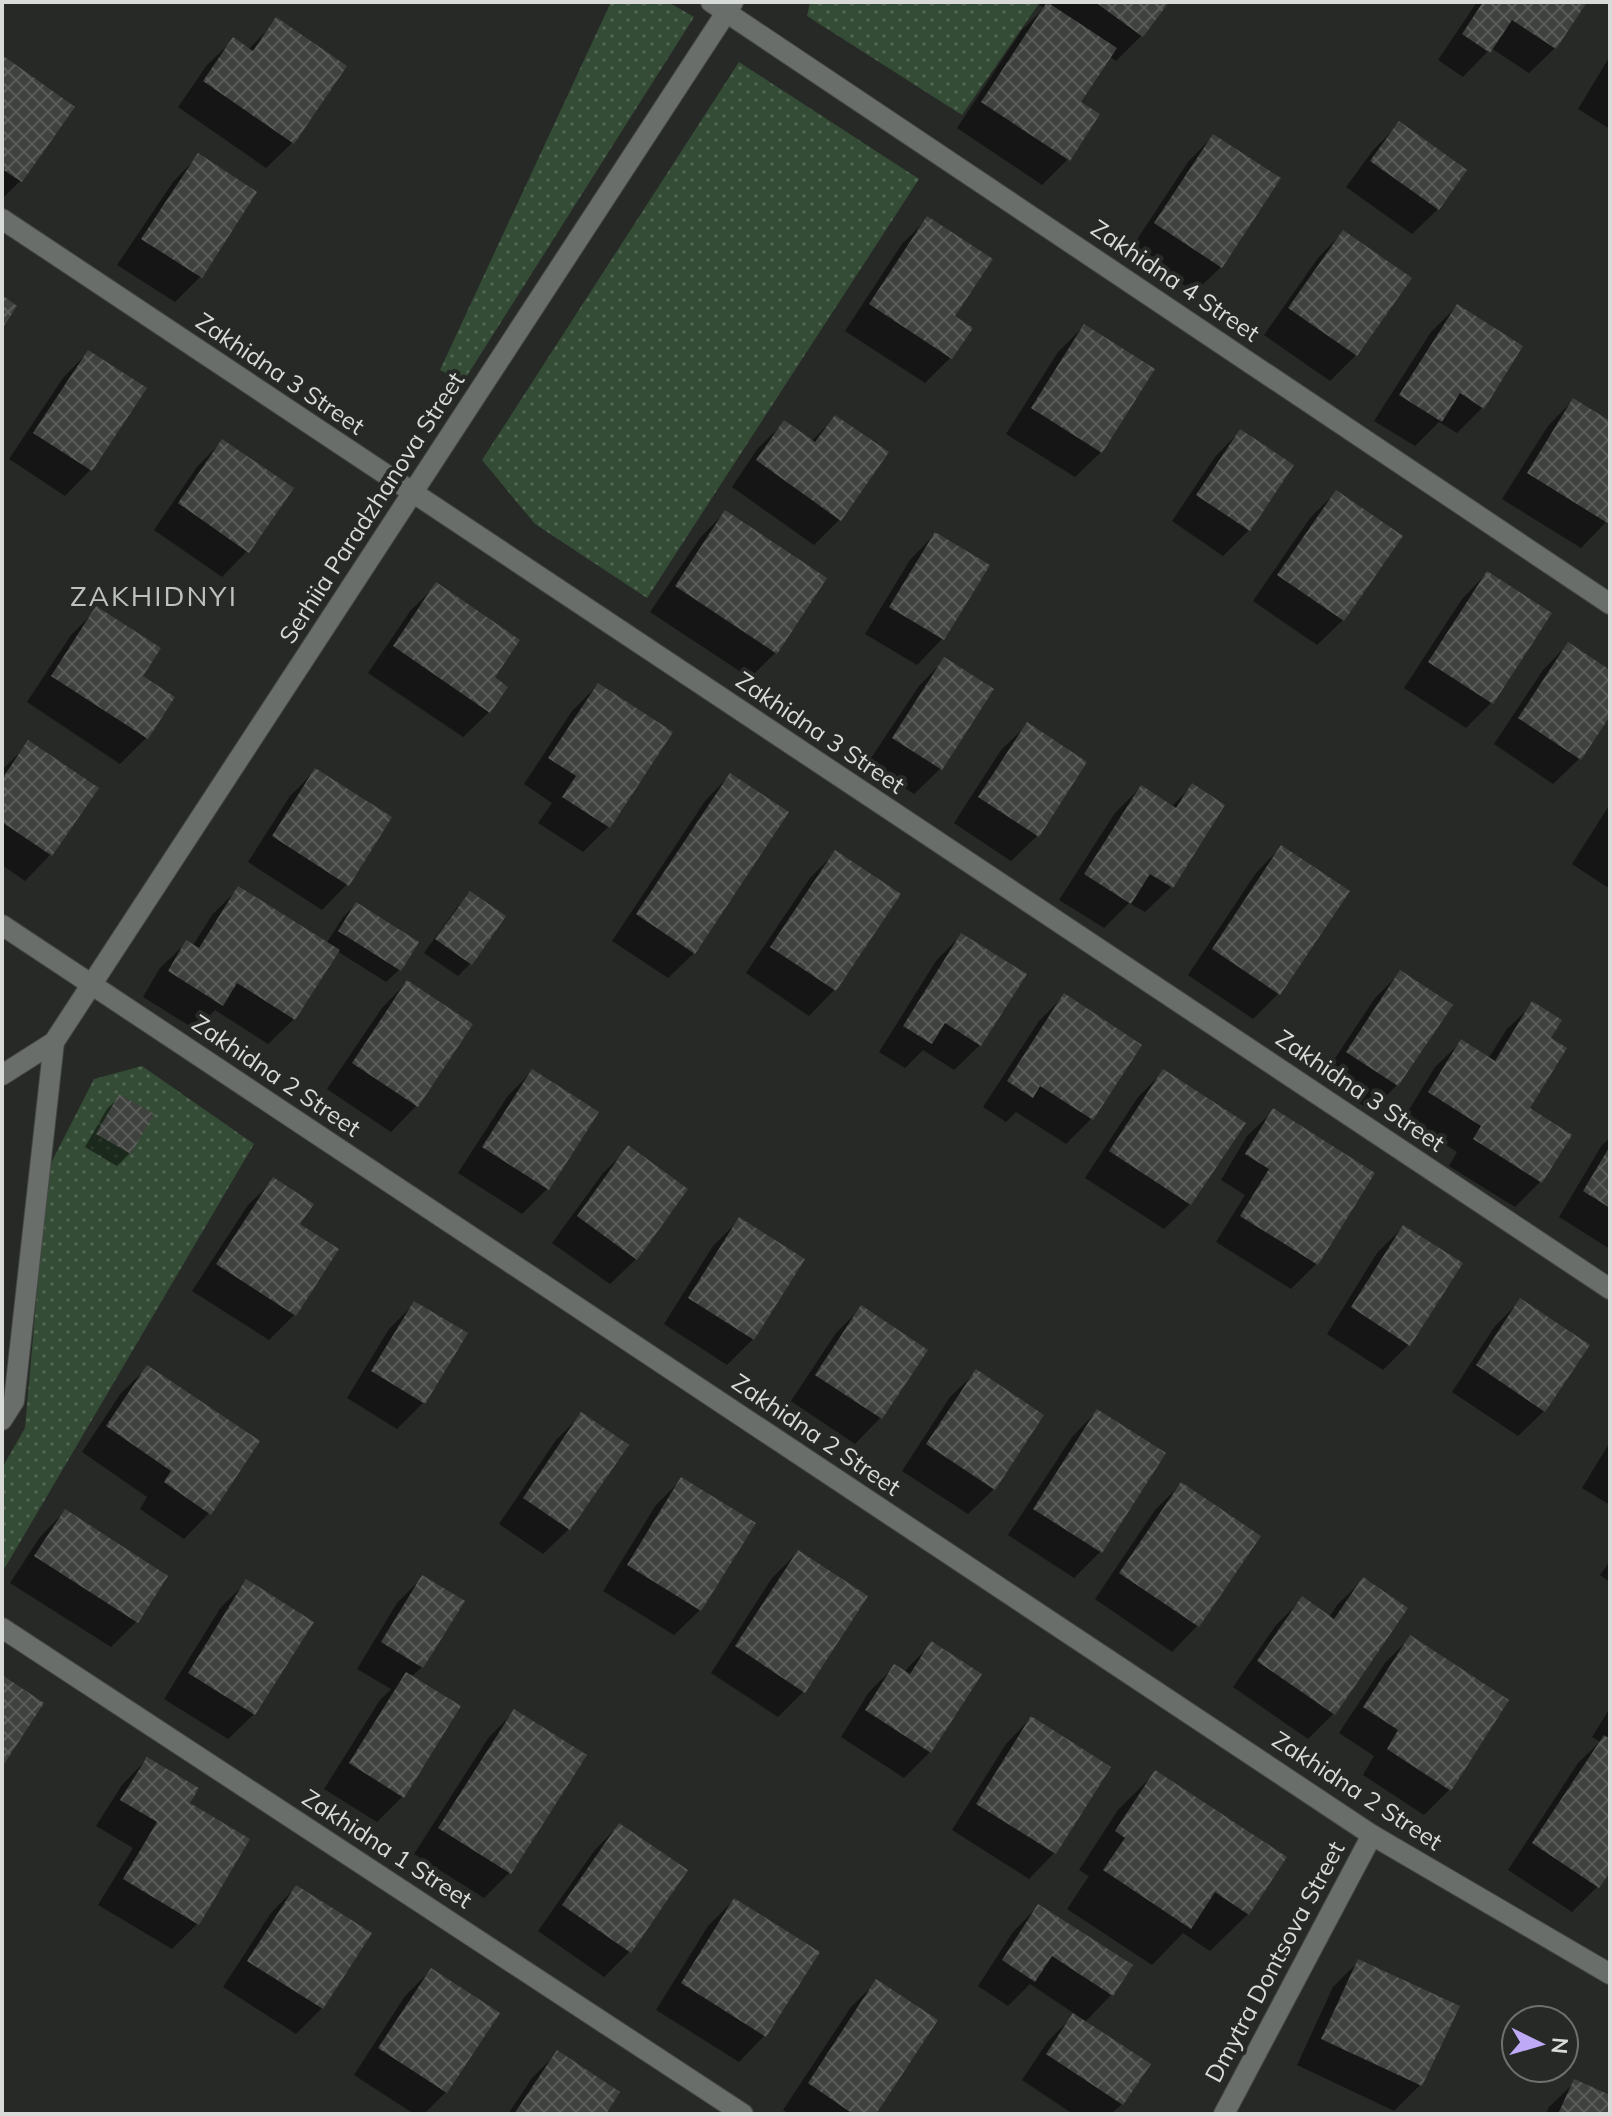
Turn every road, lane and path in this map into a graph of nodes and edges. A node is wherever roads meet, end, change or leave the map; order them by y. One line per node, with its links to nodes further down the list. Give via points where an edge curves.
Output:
1 (724, 5): 3 (street, Serhiia Paradzhanova Street); 4 (street, Zakhidna 4 Street)
2 (2, 219): 3 (street, Zakhidna 3 Street)
3 (412, 494): 6 (street, Serhiia Paradzhanova Street); 9 (street, Zakhidna 3 Street)
4 (1610, 604)
5 (2, 925): 6 (street, Zakhidna 2 Street)
6 (92, 985): 7 (street, Serhiia Paradzhanova Street); 12 (street, Zakhidna 2 Street)
7 (54, 1042): 8 (street, Serhiia Paradzhanova Street); 10 (street, Serhiia Paradzhanova Street, via 14,1401)
8 (2, 1075)
9 (1610, 1289)
10 (2, 1420)
11 (2, 1628): 14 (street, Zakhidna 1 Street)
12 (1372, 1835): 13 (street, Zakhidna 2 Street); 15 (street, Dmytra Dontsova Street)
13 (1610, 1974)
14 (743, 2114)
15 (1224, 2114)

